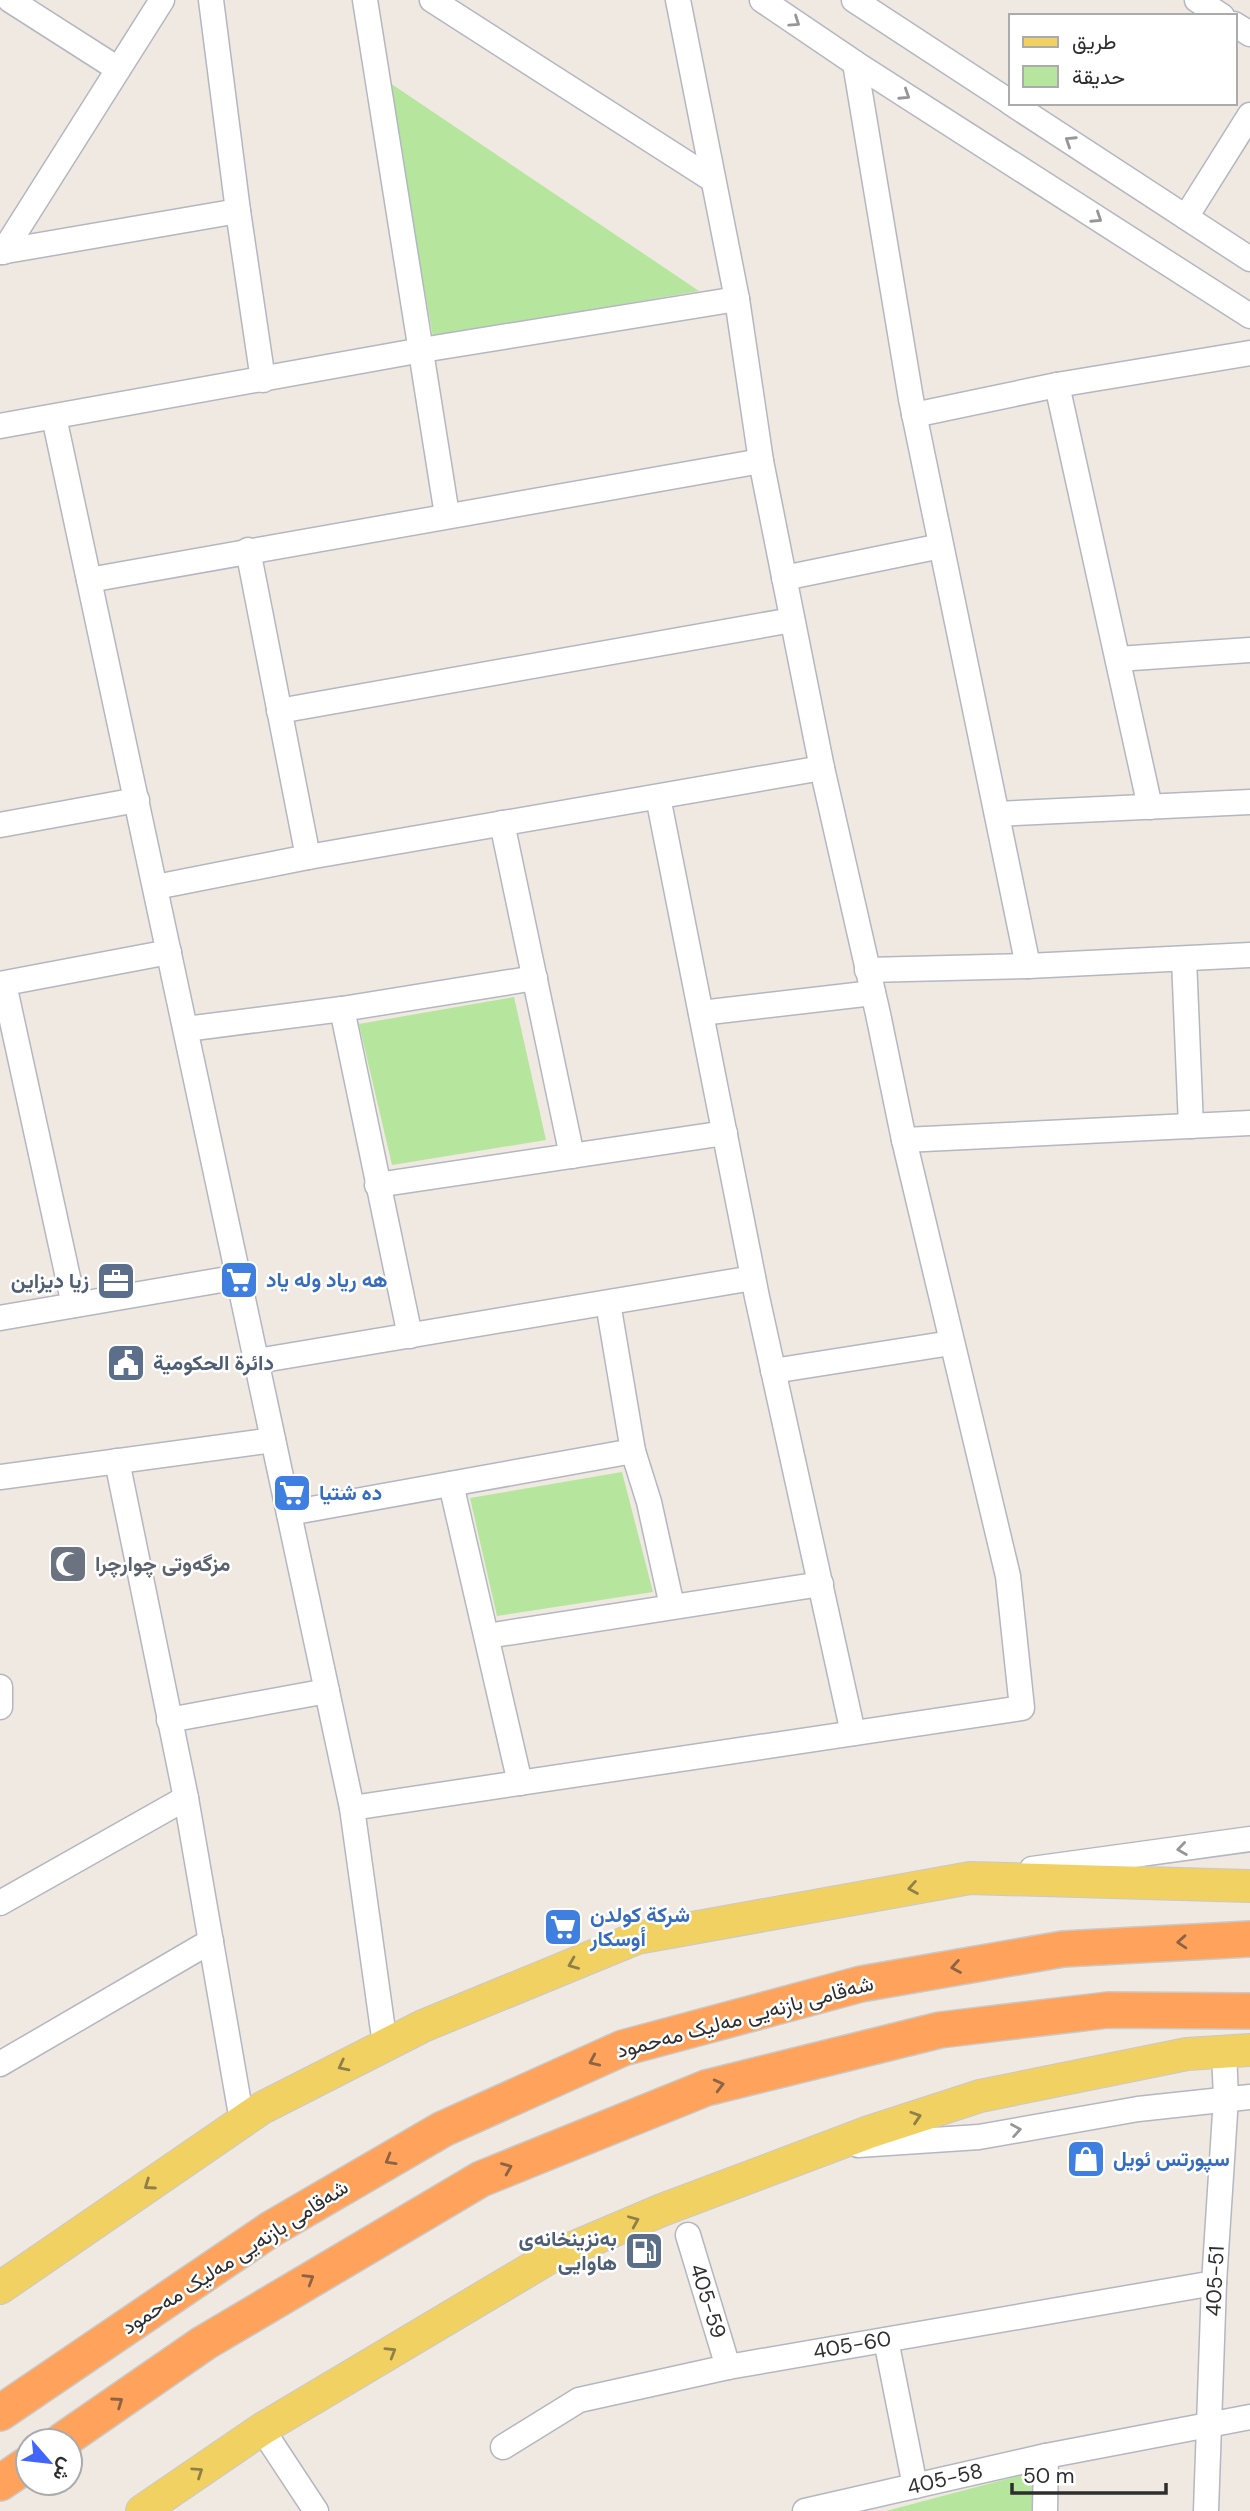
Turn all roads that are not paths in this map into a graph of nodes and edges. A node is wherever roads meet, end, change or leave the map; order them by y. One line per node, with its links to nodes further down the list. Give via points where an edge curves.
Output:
1 (10, 0): 12 (street)
2 (162, 0): 12 (street)
3 (211, 0): 17 (street)
4 (365, 0): 23 (street)
5 (432, 0): 16 (street)
6 (678, 0): 16 (street)
7 (762, 0): 11 (street, one-way to 11)
8 (854, 0): 13 (street)
9 (1197, 0): 10 (street)
10 (1219, 14)
11 (855, 63): 22 (street, one-way to 22); 27 (street)
12 (118, 69): 19 (street)
13 (1009, 102)
14 (1014, 105): 18 (street, one-way to 14)
15 (1250, 115): 18 (street)
16 (713, 180): 21 (street)
17 (238, 211): 19 (street); 25 (street)
18 (1185, 217): 20 (street)
19 (1, 252)
20 (1250, 259)
21 (737, 299): 23 (street); 30 (street)
22 (1250, 316)
23 (422, 351): 25 (street); 31 (street)
24 (1250, 353): 26 (street)
25 (263, 380): 28 (street)
26 (1057, 385): 27 (street); 38 (street)
27 (914, 415): 32 (street)
28 (54, 417): 29 (street); 35 (street)
29 (0, 426)
30 (761, 461): 31 (street); 34 (street)
31 (447, 515): 33 (street)
32 (941, 546): 34 (street); 45 (street)
33 (248, 550): 35 (street); 39 (street)
34 (784, 578): 36 (street)
35 (89, 580): 42 (street)
36 (792, 621): 39 (street); 40 (street)
37 (1250, 650): 38 (street)
38 (1118, 659): 44 (street)
39 (279, 711): 48 (street)
40 (822, 768): 41 (street); 55 (street)
41 (658, 796): 46 (street); 58 (street)
42 (137, 800): 47 (street); 49 (street)
43 (1250, 802): 44 (street)
44 (1150, 807): 45 (street)
45 (997, 814): 53 (street)
46 (502, 823): 48 (street); 54 (street)
47 (0, 825)
48 (308, 857): 49 (street)
49 (156, 887): 50 (street)
50 (169, 952): 56 (street); 59 (street)
51 (1250, 955): 52 (street)
52 (1184, 958): 53 (street); 61 (street)
53 (1028, 966): 55 (street)
54 (535, 978): 57 (street); 64 (street)
55 (870, 982): 58 (street); 63 (street)
56 (2, 984): 69 (street)
57 (342, 1009): 59 (street); 65 (street)
58 (701, 1013): 62 (street)
59 (186, 1029): 66 (street)
60 (1250, 1124): 61 (street)
61 (1191, 1126): 63 (street)
62 (724, 1133): 64 (street); 67 (street)
63 (904, 1140): 72 (street)
64 (572, 1156): 65 (street)
65 (377, 1185): 71 (street)
66 (239, 1277): 69 (street); 73 (street)
67 (753, 1278): 68 (street); 74 (street)
68 (608, 1303): 71 (street); 76 (street)
69 (74, 1305): 70 (street)
70 (0, 1318)
71 (410, 1336): 73 (street)
72 (951, 1343): 74 (street); 88 (street, via 1008,1576 1022,1708)
73 (257, 1362): 75 (street)
74 (773, 1371): 81 (street)
75 (273, 1440): 77 (street); 80 (street)
76 (633, 1451): 79 (street); 82 (street)
77 (117, 1461): 78 (street); 87 (street)
78 (0, 1477)
79 (452, 1484): 80 (street); 83 (street)
80 (289, 1513): 85 (street)
81 (821, 1584): 82 (street); 88 (street)
82 (672, 1606): 83 (street)
83 (487, 1636): 89 (street)
84 (0, 1687): 86 (street)
85 (327, 1691): 87 (street); 91 (street)
86 (0, 1707)
87 (169, 1720): 90 (street)
88 (853, 1733): 89 (street)
89 (520, 1783): 91 (street)
90 (186, 1798): 95 (street); 97 (street)
91 (352, 1808): 99 (street)
92 (1250, 1839): 93 (street, one-way to 93)
93 (970, 1878): 94 (main road); 99 (main road, one-way to 99, via 637,1938)
94 (1250, 1886)
95 (0, 1903)
96 (1250, 1939): 110 (highway, شەقامی بازنەیی مەلیک مەحمود, one-way to 110, via 1063,1949 861,1983 623,2048 443,2129 305,2209)
97 (211, 1941): 101 (street); 103 (street)
98 (1250, 2011): 113 (highway, one-way to 98, via 205,2343 481,2179 706,2088 940,2030 1108,2010)
99 (385, 2045): 103 (main road, one-way to 103)
100 (1237, 2051): 102 (street, 405-51); 104 (main road, one-way to 100, via 980,2096 1187,2054)
101 (0, 2064)
102 (1238, 2098): 104 (street, one-way to 102, via 979,2137 1138,2109); 106 (street, 405-51)
103 (242, 2121): 107 (main road, one-way to 107)
104 (826, 2148): 114 (main road, one-way to 104, via 549,2258)
105 (688, 2235): 109 (street, 405-59)
106 (1214, 2283): 108 (street, 405-60); 112 (street, 405-51)
107 (0, 2288)
108 (886, 2340): 109 (street, 405-60); 117 (street)
109 (728, 2367): 115 (street, 405-60, via 579,2400)
110 (0, 2413)
111 (1250, 2417): 112 (street, 405-58)
112 (1209, 2426): 116 (street, 405-58); 122 (street, 405-51)
113 (82, 2427)
114 (262, 2429): 118 (main road, one-way to 114); 119 (street)
115 (503, 2447)
116 (1046, 2456): 117 (street, 405-58); 121 (street)
117 (915, 2486): 120 (street, 405-58)
118 (142, 2511)
119 (316, 2511)
120 (805, 2511)
121 (1045, 2511)
122 (1206, 2511)

